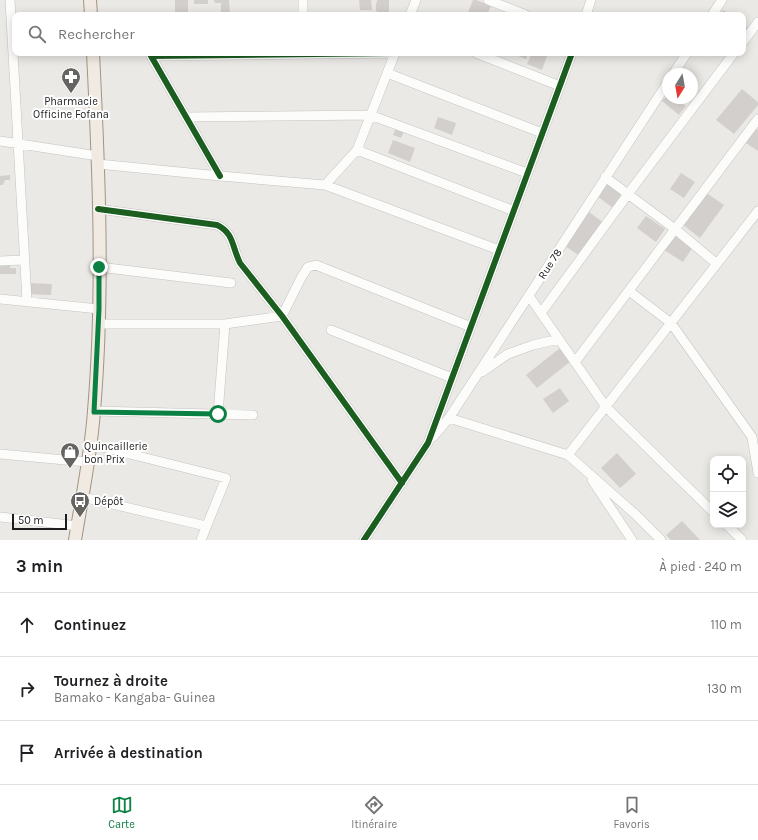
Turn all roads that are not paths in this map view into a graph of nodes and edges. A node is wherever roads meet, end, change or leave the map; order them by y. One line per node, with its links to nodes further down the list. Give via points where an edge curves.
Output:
1 (10, 0): 15 (street)
2 (90, 0): 8 (main road)
3 (303, 0): 9 (street)
4 (416, 0): 10 (street)
5 (488, 0): 11 (street)
6 (591, 0): 12 (street)
7 (722, 0): 13 (street)
8 (91, 12)
9 (303, 12)
10 (411, 12)
11 (518, 12)
12 (587, 12)
13 (714, 12)
14 (758, 22): 16 (street)
15 (12, 36)
16 (746, 38)
17 (13, 56): 34 (street)
18 (93, 56): 36 (main road)
19 (151, 56): 30 (street)
20 (394, 56): 26 (street)
21 (484, 56): 27 (street)
22 (571, 56): 27 (street)
23 (685, 56): 25 (street)
24 (732, 56): 41 (street)
25 (677, 68)
26 (387, 73): 29 (street); 32 (street)
27 (560, 86): 32 (street)
28 (662, 91): 39 (street, Rue 78)
29 (370, 115): 30 (street); 35 (street); 37 (street)
30 (187, 117): 38 (street)
31 (758, 119): 45 (street)
32 (542, 133): 37 (street)
33 (0, 141): 34 (street)
34 (18, 144): 36 (street); 47 (street)
35 (357, 150): 40 (street); 43 (street)
36 (98, 160): 38 (street); 42 (main road)
37 (528, 173): 43 (street)
38 (220, 176): 40 (street)
39 (605, 177): 41 (street); 53 (street, Rue 78)
40 (325, 185): 46 (street)
41 (628, 194): 45 (street); 57 (street)
42 (98, 209): 50 (main road); 58 (street, via 224,228 229,233 240,263)
43 (514, 211): 46 (street)
44 (758, 211): 49 (street)
45 (675, 229): 49 (street); 52 (street)
46 (499, 250): 62 (street)
47 (24, 260): 48 (street); 55 (street)
48 (0, 261)
49 (716, 264): 59 (street)
50 (99, 267): 51 (street); 56 (main road)
51 (231, 283)
52 (629, 291): 59 (street); 65 (street)
53 (529, 296): 57 (street); 66 (street, Rue 78)
54 (0, 299): 55 (street)
55 (27, 301): 56 (street)
56 (99, 309): 60 (main road)
57 (540, 313): 64 (street)
58 (282, 316): 61 (street); 62 (street, via 308,268 316,265); 80 (street)
59 (671, 323): 68 (street); 79 (street, via 752,436)
60 (99, 324): 61 (street); 69 (main road)
61 (225, 324): 70 (street)
62 (471, 327): 67 (street)
63 (331, 330): 67 (street)
64 (559, 339): 65 (street); 66 (street, via 508,354)
65 (575, 362): 68 (street)
66 (478, 375): 72 (street, Rue 78)
67 (452, 378): 73 (street)
68 (606, 407): 76 (street); 82 (street)
69 (94, 412): 70 (street); 74 (main road)
70 (218, 414): 71 (street)
71 (253, 415)
72 (449, 418): 73 (street, Rue 78); 76 (street)
73 (428, 443): 80 (street)
74 (90, 444): 77 (main road); 85 (street, via 226,478)
75 (0, 454): 77 (street)
76 (568, 455): 78 (street)
77 (87, 462): 81 (main road)
78 (585, 469): 90 (street); 91 (street)
79 (758, 473)
80 (402, 483): 89 (street)
81 (82, 497): 84 (main road); 85 (street)
82 (710, 509)
83 (0, 517): 84 (street)
84 (78, 526): 87 (main road)
85 (206, 526): 88 (street)
86 (730, 528): 92 (street)
87 (75, 540)
88 (201, 540)
89 (364, 540)
90 (632, 540)
91 (661, 540)
92 (742, 540)

